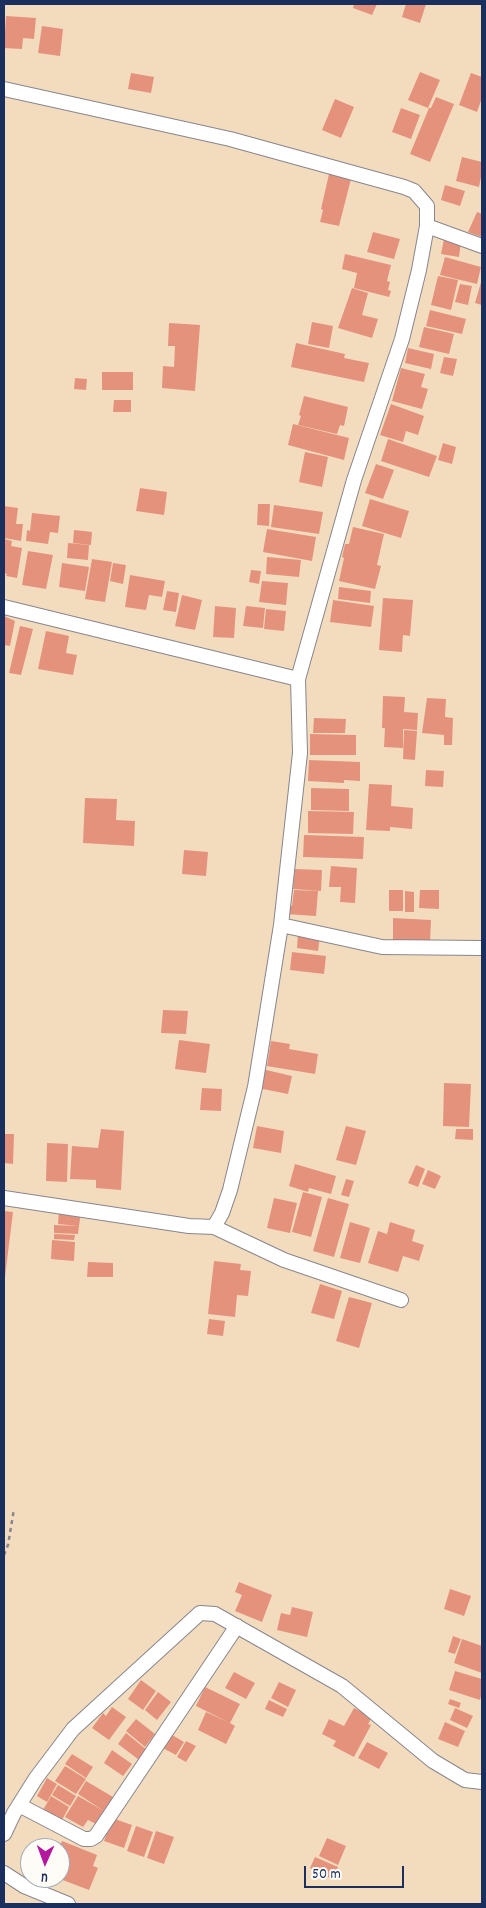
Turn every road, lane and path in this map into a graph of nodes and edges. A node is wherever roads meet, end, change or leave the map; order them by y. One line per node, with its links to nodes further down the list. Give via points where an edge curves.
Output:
1 (4, 88): 2 (street, via 230,140 404,187 414,192 427,206)
2 (427, 226): 3 (street); 5 (street, via 402,339 354,480)
3 (482, 246)
4 (4, 607): 5 (street)
5 (298, 679): 6 (street, via 300,753)
6 (281, 925): 7 (street, via 382,947); 9 (street, via 255,1088 230,1190)
7 (482, 948)
8 (4, 1198): 9 (street)
9 (214, 1227): 10 (street, via 284,1260)
10 (401, 1300)
11 (14, 1509): 12 (path)
12 (4, 1555)
13 (237, 1626): 14 (street, via 342,1686 433,1761 465,1780); 15 (street, via 215,1614 200,1613 73,1729); 15 (street, via 96,1836 91,1840 84,1838)
14 (482, 1782)
15 (12, 1809): 16 (street)
16 (4, 1834)
17 (4, 1873): 18 (street, via 24,1886)
18 (68, 1904)

